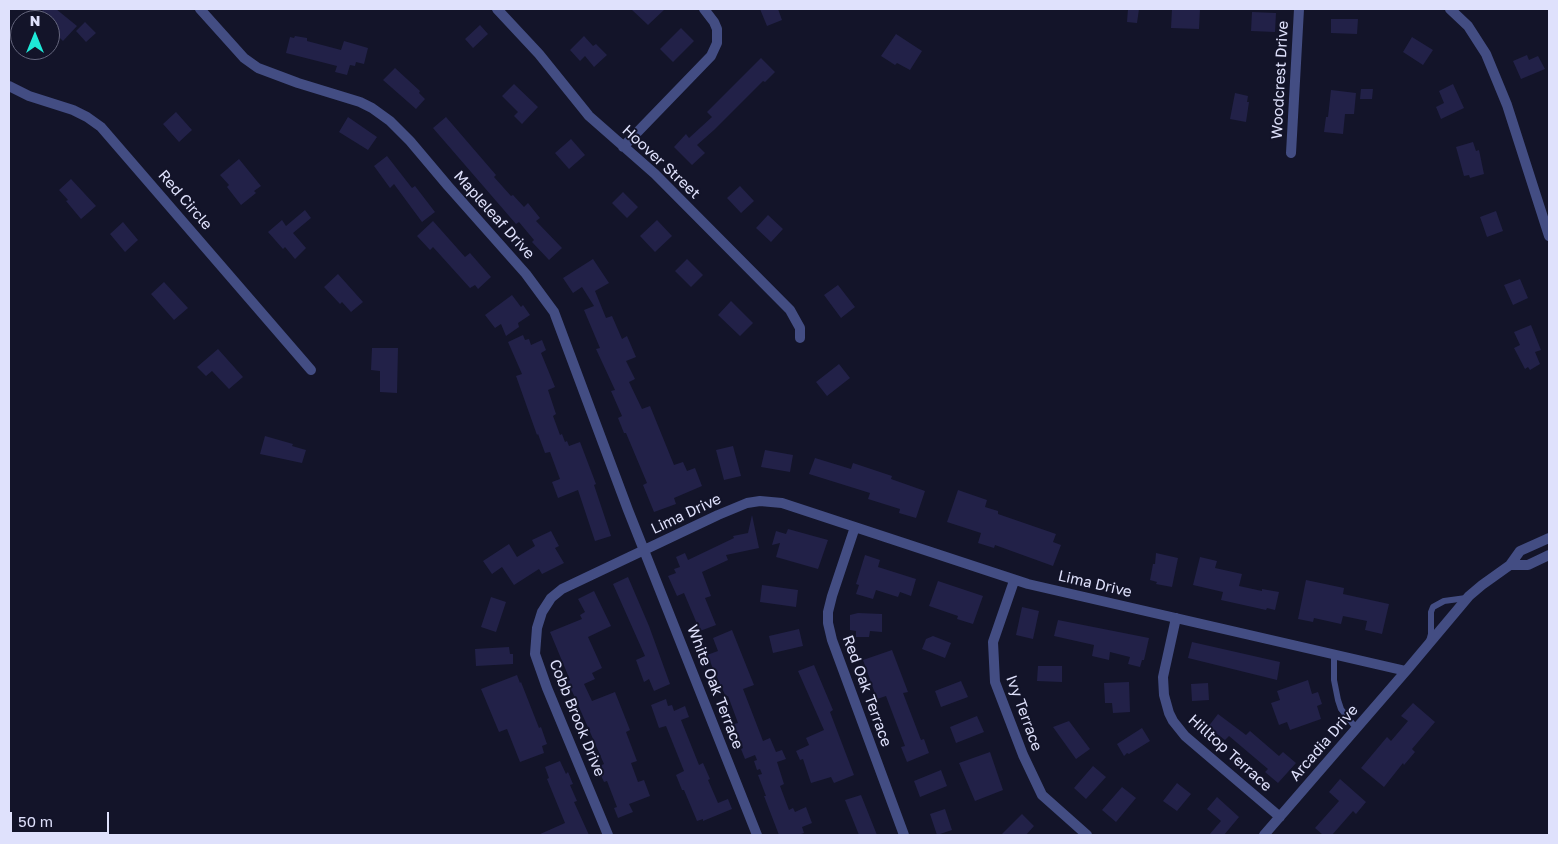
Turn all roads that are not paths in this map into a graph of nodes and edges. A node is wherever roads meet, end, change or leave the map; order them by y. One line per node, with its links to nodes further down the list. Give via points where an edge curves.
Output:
1 (200, 9): 14 (street, Mapleleaf Drive, via 244,58 258,68 360,102 390,121 526,274 554,312)
2 (497, 9): 7 (street, Hoover Street, via 539,54 589,116)
3 (704, 9): 7 (street, via 717,29 717,43 711,56)
4 (1299, 9): 8 (street, Woodcrest Drive)
5 (1450, 9): 9 (street, via 1468,26 1486,54 1507,105)
6 (9, 86): 11 (street, Red Circle, via 72,110 102,127)
7 (623, 147): 10 (street, Hoover Street, via 655,174 790,310 800,328)
8 (1291, 153)
9 (1548, 230)
10 (800, 338)
11 (311, 370)
12 (855, 527): 14 (street, Lima Drive, via 782,503 760,501 734,508); 17 (street, Lima Drive); 27 (street, Red Oak Terrace, via 832,596 828,623)
13 (1549, 538): 16 (street, via 1520,551)
14 (645, 550): 25 (street, Cobb Brook Drive, via 562,589 542,612 537,628 535,654); 26 (street, White Oak Terrace)
15 (1549, 555): 16 (street, via 1528,565)
16 (1510, 565): 18 (street)
17 (1014, 581): 19 (street, Lima Drive); 28 (street, Ivy Terrace, via 993,642 995,682 1042,795)
18 (1469, 596): 20 (street); 20 (lane, via 1460,600 1444,600 1433,607)
19 (1176, 618): 21 (street, Lima Drive); 24 (street, Hilltop Terrace, via 1163,677 1164,695 1173,721 1185,736)
20 (1428, 644): 22 (street)
21 (1334, 654): 22 (street, Lima Drive); 23 (lane, via 1338,700)
22 (1406, 671): 23 (street, Arcadia Drive)
23 (1356, 728): 24 (street, Arcadia Drive)
24 (1280, 817): 29 (street, Arcadia Drive)
25 (608, 835)
26 (757, 835)
27 (904, 835)
28 (1087, 835)
29 (1264, 835)

